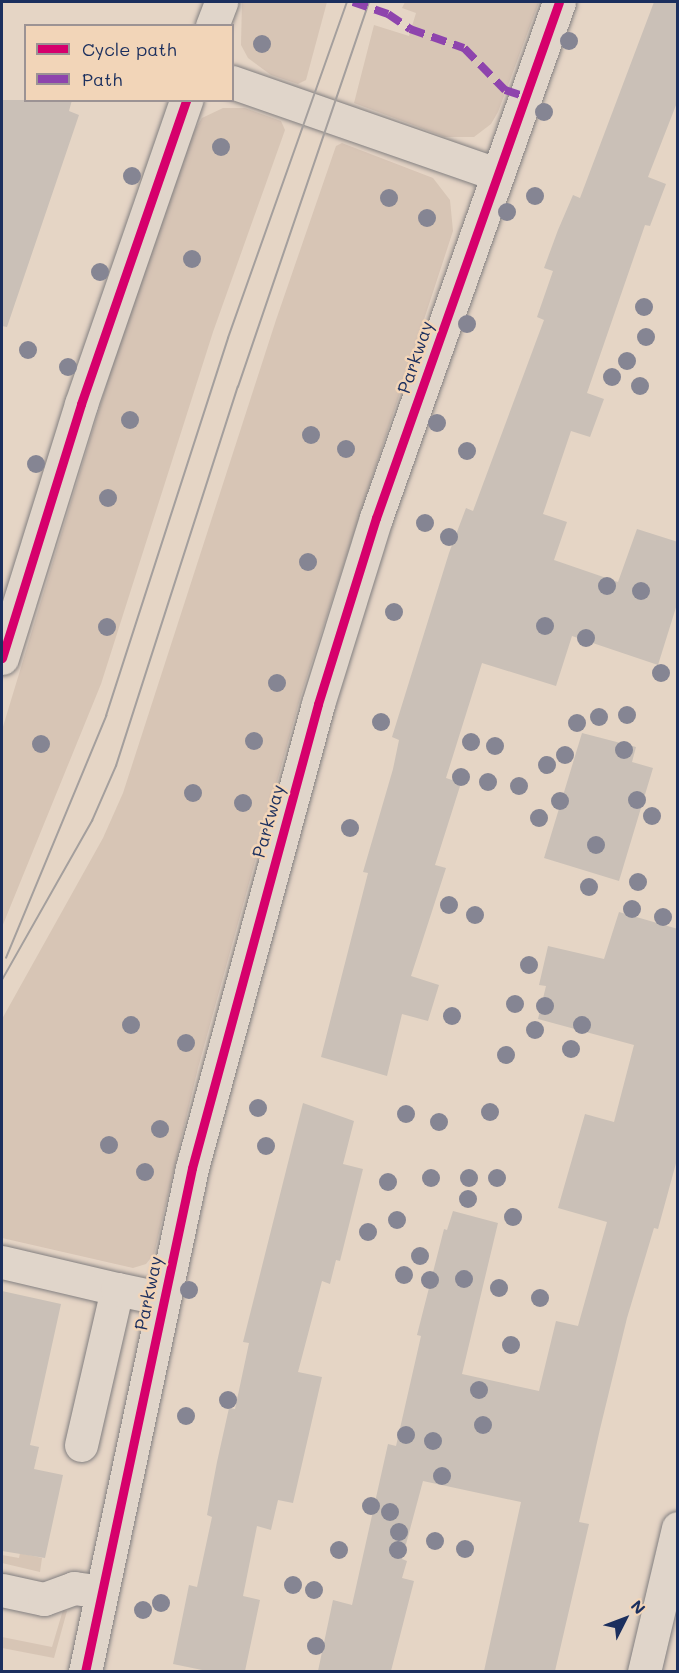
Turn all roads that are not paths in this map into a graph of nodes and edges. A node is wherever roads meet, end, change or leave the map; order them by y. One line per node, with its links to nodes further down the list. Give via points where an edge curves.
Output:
1 (221, 2): 3 (street)
2 (559, 2): 6 (street, Parkway)
3 (213, 24)
4 (234, 83): 6 (street)
5 (185, 102): 7 (street, via 81,404)
6 (496, 174): 10 (street, Parkway, via 376,518 318,704 229,1024)
7 (2, 658)
8 (2, 1262): 9 (street)
9 (117, 1289): 10 (street); 11 (street)
10 (164, 1299): 14 (street, Parkway)
11 (81, 1445)
12 (676, 1545): 16 (street)
13 (2, 1590): 14 (street, via 44,1599 74,1588)
14 (102, 1592): 15 (street, Parkway)
15 (85, 1671)
16 (644, 1671)

